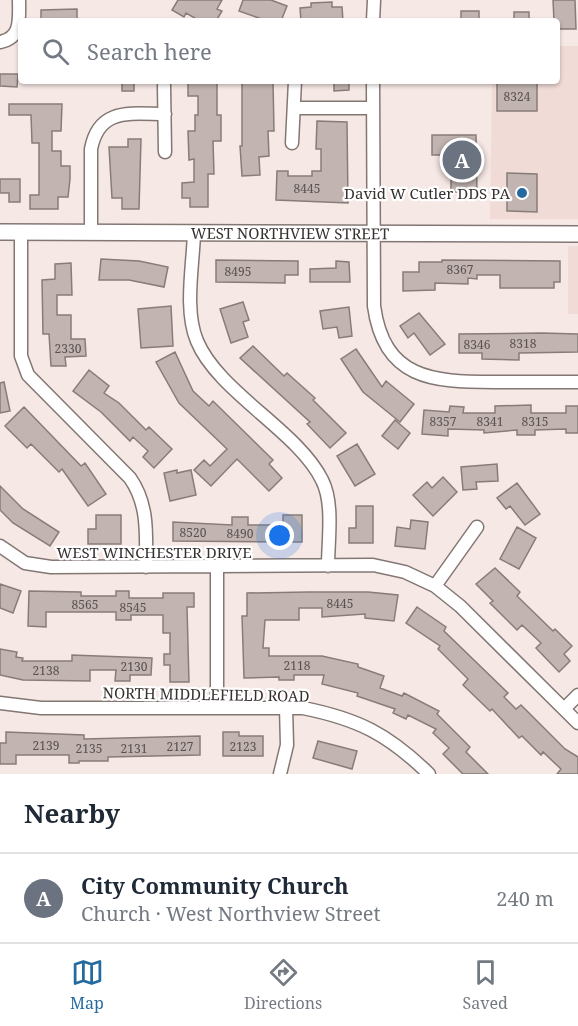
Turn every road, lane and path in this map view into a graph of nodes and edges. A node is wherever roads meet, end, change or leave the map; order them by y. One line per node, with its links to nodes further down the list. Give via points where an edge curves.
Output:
1 (20, 0): 3 (street)
2 (374, 0): 4 (street)
3 (19, 18)
4 (373, 18)
5 (18, 25): 6 (street, via 14,37)
6 (0, 42)
7 (296, 84): 10 (street)
8 (373, 84): 11 (street)
9 (164, 86): 12 (street)
10 (295, 108): 11 (street); 13 (street)
11 (373, 108): 19 (street)
12 (165, 114): 14 (street); 17 (street, via 112,117 93,136)
13 (292, 144)
14 (165, 152)
15 (0, 232): 16 (street, WEST NORTHVIEW STREET)
16 (21, 232): 17 (street, WEST NORTHVIEW STREET); 25 (street, via 21,356 28,375 130,478 140,493 145,513)
17 (91, 232): 18 (street, WEST NORTHVIEW STREET)
18 (194, 233): 19 (street, WEST NORTHVIEW STREET); 24 (street, via 191,320 198,342 214,366 308,459 323,481 328,506)
19 (374, 233): 20 (street, WEST NORTHVIEW STREET); 21 (street, via 377,324 392,356 413,372 456,382)
20 (578, 234)
21 (578, 382)
22 (477, 527): 27 (street)
23 (0, 546): 25 (street, WEST WINCHESTER DRIVE, via 26,563 51,567)
24 (328, 566): 26 (street, WEST WINCHESTER DRIVE); 27 (street, WEST WINCHESTER DRIVE, via 373,565 405,572)
25 (146, 567): 26 (street, WEST WINCHESTER DRIVE)
26 (217, 567): 31 (street)
27 (435, 586): 32 (street, WEST WINCHESTER DRIVE)
28 (578, 695): 32 (street)
29 (0, 703): 31 (street, NORTH MIDDLEFIELD ROAD, via 41,708)
30 (286, 707): 31 (street, NORTH MIDDLEFIELD ROAD); 34 (street, via 287,745); 35 (street, NORTH MIDDLEFIELD ROAD, via 342,715 380,733)
31 (217, 708)
32 (564, 709): 33 (street, WEST WINCHESTER DRIVE)
33 (578, 723)
34 (280, 774)
35 (429, 774)

